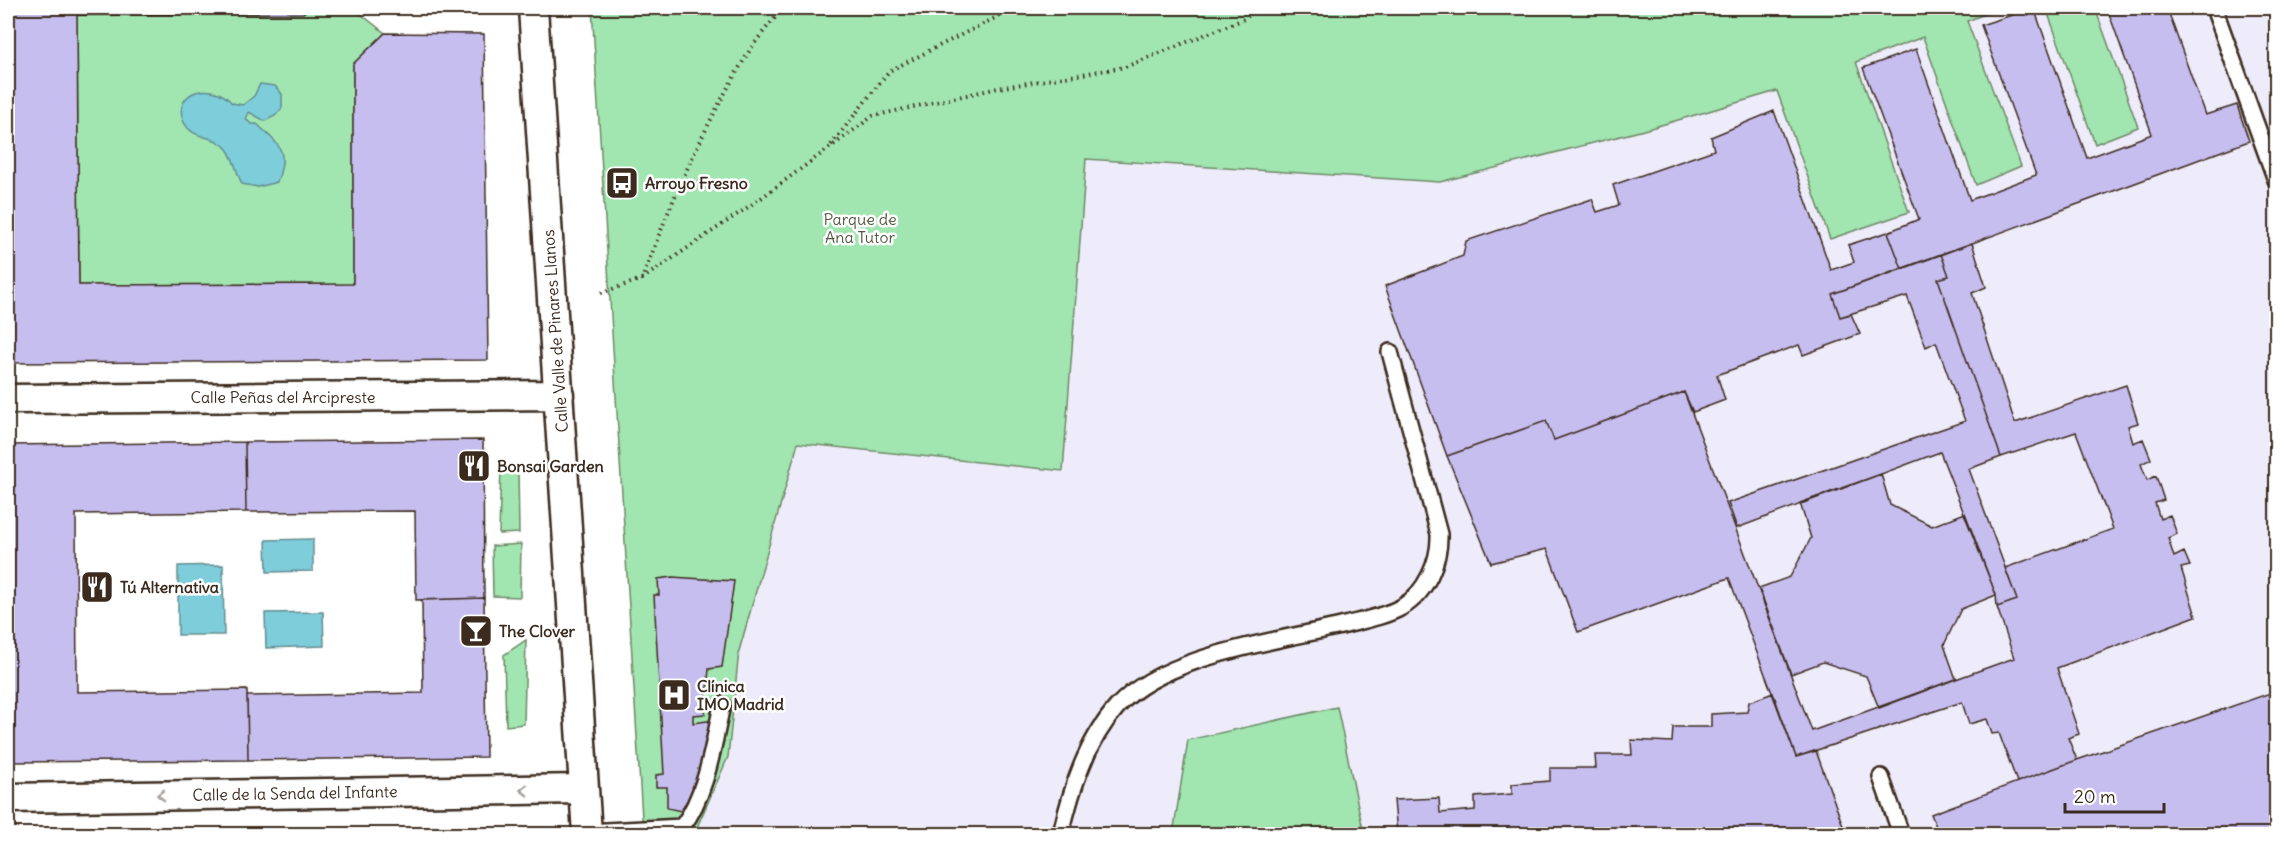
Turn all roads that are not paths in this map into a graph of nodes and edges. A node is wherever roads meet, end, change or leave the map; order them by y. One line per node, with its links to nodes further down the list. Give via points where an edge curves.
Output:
1 (533, 8): 5 (street, Calle Valle de Pinares Llanos)
2 (2214, 8): 3 (lane)
3 (2277, 180)
4 (1390, 352): 12 (lane, via 1439,534 1437,559 1419,595 1401,608 1367,619 1188,663 1137,691 1118,706 1084,761 1070,795)
5 (559, 395): 6 (street, Calle Peñas del Arcipreste); 9 (street, Calle Valle de Pinares Llanos)
6 (8, 399)
7 (722, 705): 11 (lane, via 708,770 692,813 682,827)
8 (1881, 777): 13 (lane)
9 (583, 789): 10 (street, Calle de la Senda del Infante, one-way to 10); 11 (street, Calle Valle de Pinares Llanos)
10 (8, 798)
11 (586, 833)
12 (1061, 834)
13 (1901, 834)

